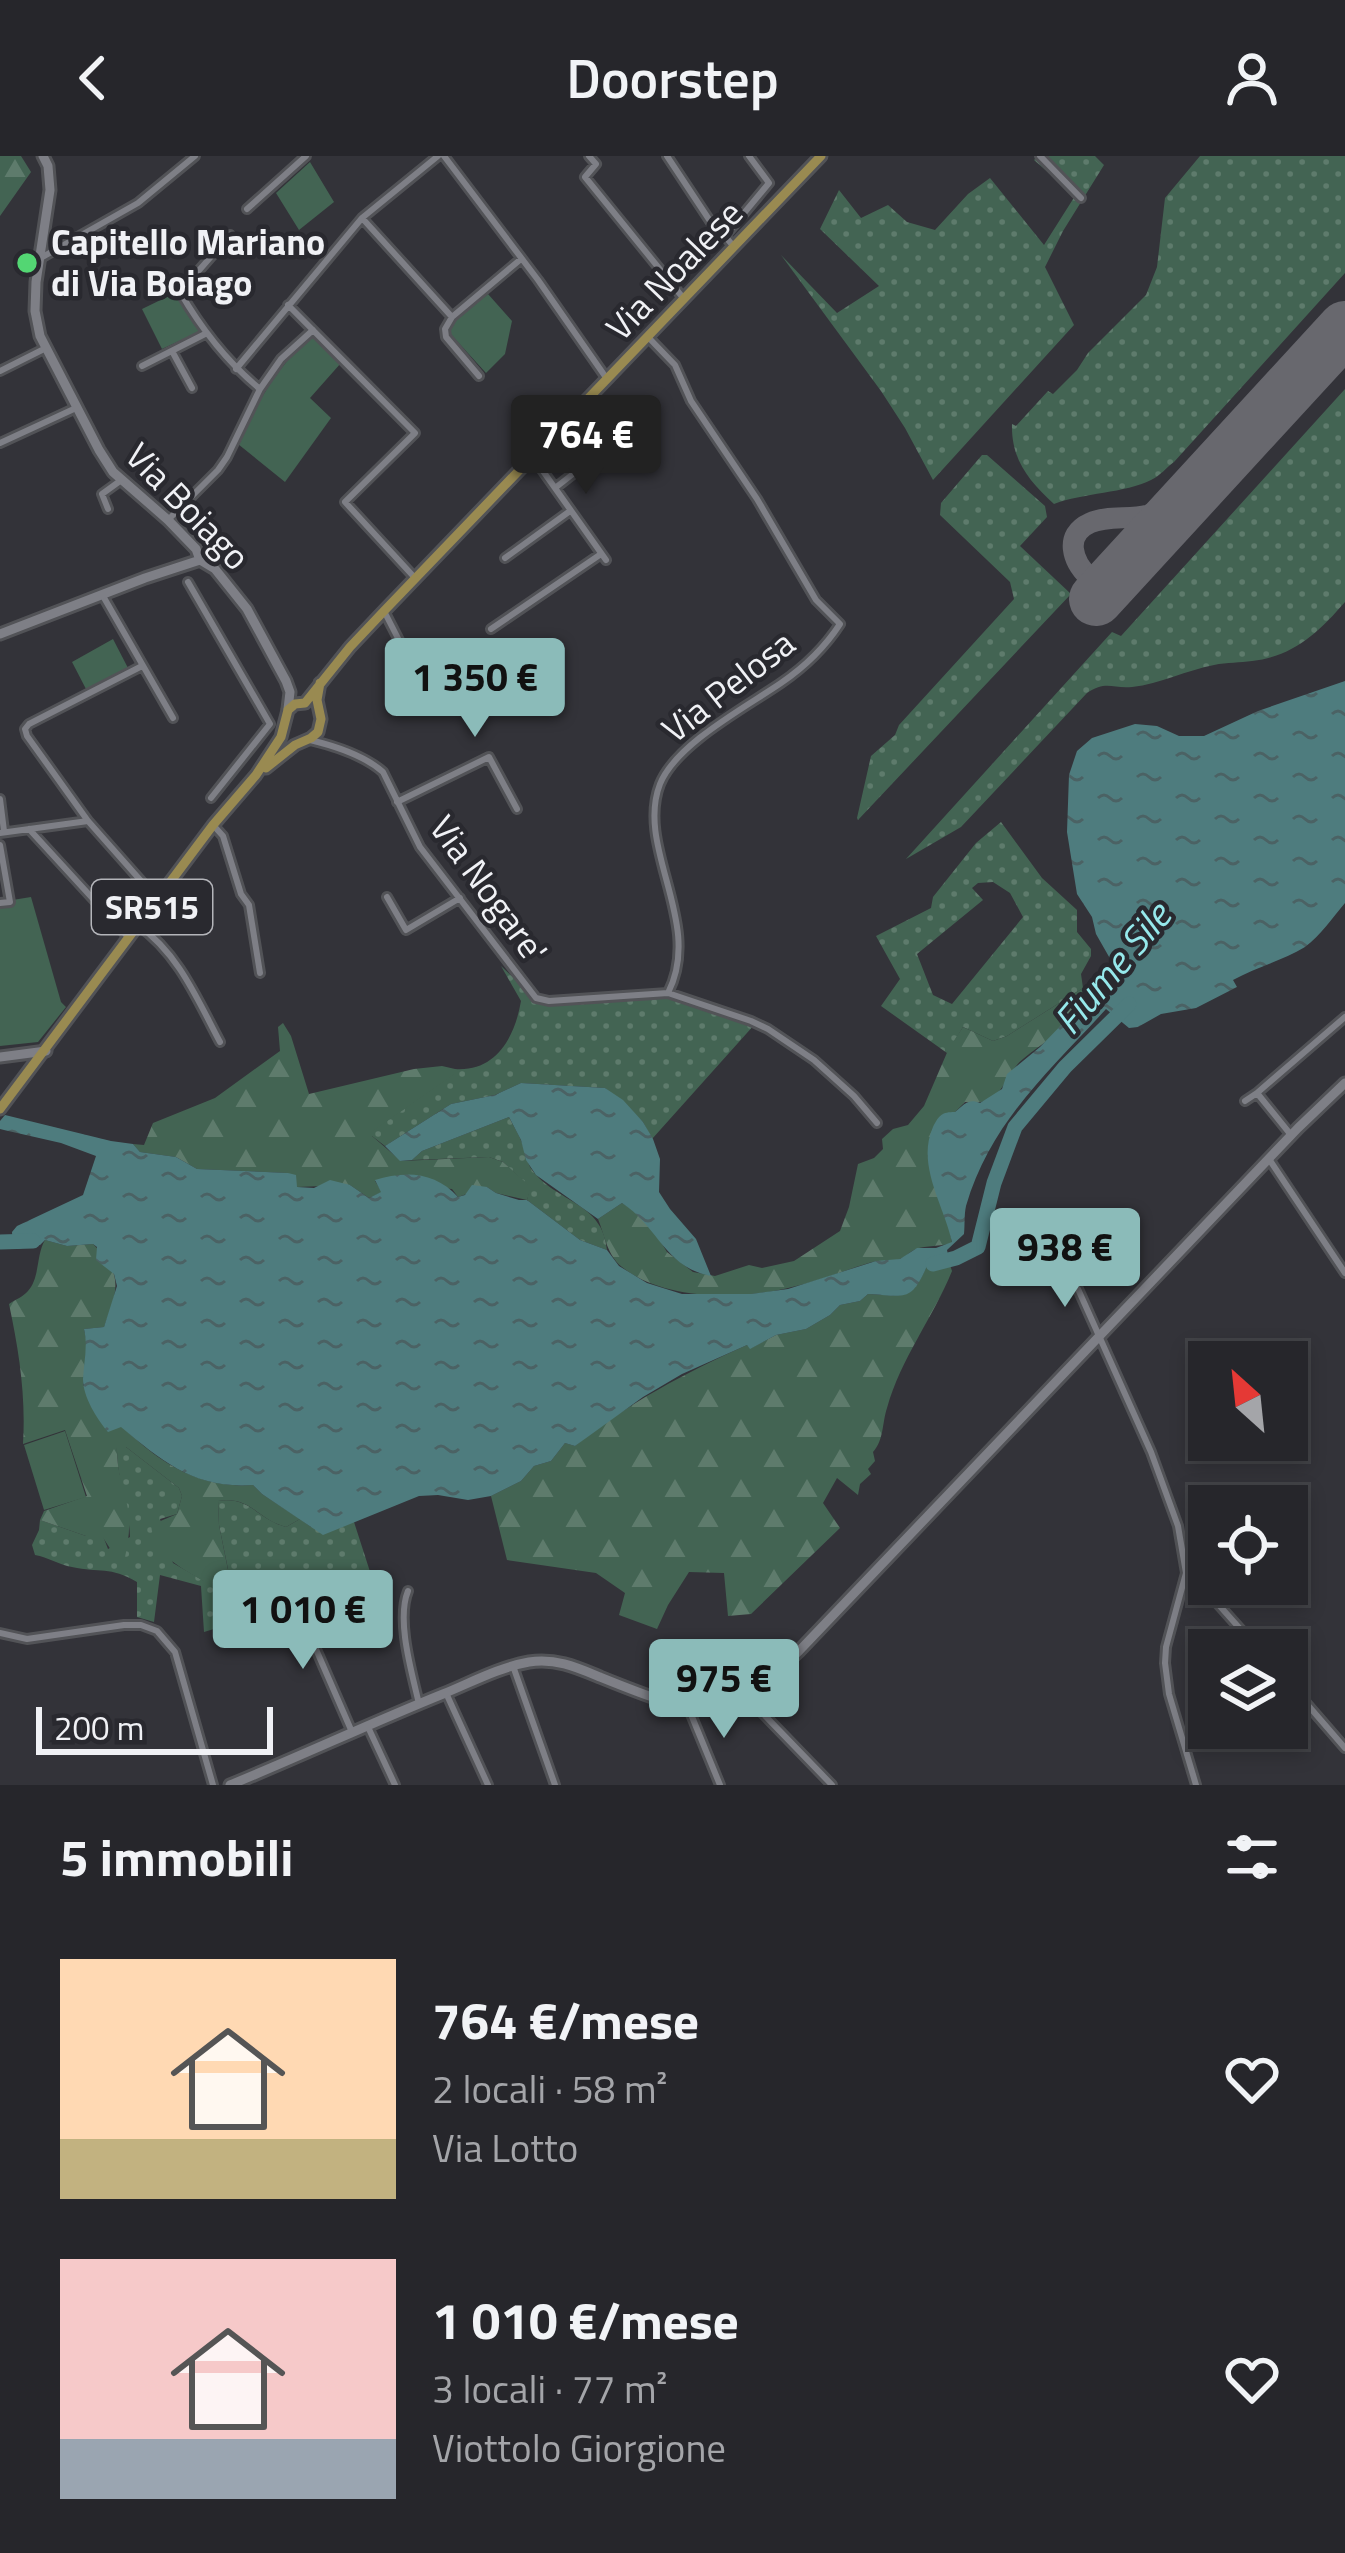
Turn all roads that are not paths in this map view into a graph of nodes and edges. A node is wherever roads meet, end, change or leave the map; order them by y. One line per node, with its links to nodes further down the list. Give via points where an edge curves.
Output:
1 (44, 156): 17 (street, Via Boiago, via 50,190)
2 (195, 156): 17 (street, via 138,203)
3 (306, 156): 11 (street)
4 (441, 156): 12 (street); 16 (street)
5 (589, 156): 18 (street, via 596,164 585,177)
6 (667, 156): 14 (street)
7 (749, 156): 14 (street, via 769,183)
8 (821, 156): 15 (main road, Via Noalese)
9 (1040, 156): 10 (street)
10 (1082, 198)
11 (247, 209)
12 (362, 218): 19 (street); 20 (street)
13 (230, 236): 22 (street, via 180,292)
14 (725, 236): 15 (street)
15 (734, 248): 18 (main road, Via Noalese)
16 (521, 259): 20 (street); 30 (street)
17 (38, 260): 24 (street, Via Boiago, via 35,311)
18 (684, 299): 23 (main road, Via Noalese)
19 (288, 305): 21 (street); 27 (street)
20 (452, 317): 29 (street, via 446,337)
21 (313, 330): 32 (street); 44 (street, via 415,433 345,502)
22 (206, 334): 25 (street); 27 (street)
23 (648, 337): 30 (main road, Via Noalese); 79 (street, Via Pelosa, via 675,365 816,600 839,624 799,670 679,756 659,786 656,821 680,947)
24 (46, 348): 28 (street); 33 (street, Via Boiago)
25 (172, 351): 26 (street); 31 (street)
26 (142, 365)
27 (236, 369): 32 (street)
28 (0, 370)
29 (478, 376)
30 (607, 379): 35 (main road, Via Noalese)
31 (192, 388)
32 (260, 389): 41 (street, via 218,470)
33 (76, 408): 34 (street); 37 (street, Via Boiago)
34 (0, 443)
35 (533, 457): 38 (street); 44 (main road, Via Noalese)
36 (587, 463): 38 (street)
37 (120, 481): 39 (street, via 101,494); 41 (street, Via Boiago)
38 (555, 488): 40 (street)
39 (108, 508)
40 (571, 511): 42 (street); 48 (street, via 604,557)
41 (168, 520): 43 (street, Via Boiago)
42 (505, 558)
43 (200, 560): 46 (street); 51 (street, Via Boiago, via 247,609)
44 (415, 578): 47 (main road, Via Noalese)
45 (188, 582): 63 (street, via 270,724)
46 (103, 594): 49 (street); 50 (street)
47 (383, 611): 52 (street, via 425,691); 53 (main road, Via Noalese)
48 (491, 628)
49 (0, 634)
50 (142, 666): 58 (street); 67 (street, via 25,729)
51 (286, 681): 54 (street, Via Boiago); 56 (street, Via Boiago)
52 (440, 684)
53 (316, 687): 54 (main road); 55 (main road, Via Noalese); 57 (main road)
54 (296, 692): 55 (street, Via Boiago)
55 (304, 703): 56 (main road); 57 (main road)
56 (288, 710): 59 (main road)
57 (320, 717): 60 (main road, via 319,732); 61 (street, Via Nogare')
58 (173, 718)
59 (284, 726): 60 (main road); 62 (main road, SR515)
60 (305, 740): 61 (street, Via Nogare'); 62 (main road)
61 (336, 747): 65 (street, Via Nogare', via 380,768)
62 (256, 775): 68 (main road, SR515)
63 (211, 798)
64 (0, 800): 70 (street)
65 (397, 802): 66 (street, via 489,757); 73 (street, Via Nogare')
66 (517, 809)
67 (88, 820): 69 (street); 74 (street)
68 (213, 825): 74 (main road, SR515); 78 (street, via 249,905)
69 (28, 830): 70 (street); 77 (street)
70 (2, 833)
71 (0, 845): 75 (street, via 10,902)
72 (387, 897): 73 (street, via 406,930)
73 (460, 898): 79 (street, Via Nogare', via 536,998)
74 (158, 899): 76 (main road, SR515)
75 (0, 903)
76 (138, 925): 77 (main road, SR515); 81 (street, via 177,962)
77 (129, 937): 82 (main road, SR515)
78 (260, 973)
79 (668, 993): 88 (street, Via Nogare', via 768,1028 814,1060)
80 (1345, 1017): 85 (street)
81 (220, 1042)
82 (46, 1050): 83 (street); 87 (main road, SR515)
83 (0, 1057)
84 (1345, 1083): 89 (street)
85 (1257, 1093): 86 (street); 89 (street)
86 (1245, 1101)
87 (0, 1109)
88 (877, 1123)
89 (1291, 1135): 90 (street)
90 (1269, 1159): 92 (street); 93 (street)
91 (1018, 1241): 93 (street, via 1062,1267)
92 (1345, 1273)
93 (1100, 1334): 94 (street, via 1174,1515); 101 (street, via 799,1651)
94 (1186, 1574): 97 (street); 115 (street, via 1166,1663)
95 (408, 1591): 102 (street)
96 (291, 1592): 106 (street)
97 (1240, 1629)
98 (0, 1633): 108 (street, via 27,1639 124,1624 157,1631 176,1652)
99 (513, 1666): 100 (street); 104 (street, via 567,1663); 112 (street)
100 (446, 1693): 102 (street); 111 (street)
101 (746, 1696): 104 (street); 114 (street)
102 (418, 1704): 105 (street)
103 (1308, 1705): 107 (street)
104 (688, 1707): 113 (street)
105 (368, 1727): 106 (street); 110 (street)
106 (353, 1734): 109 (street)
107 (1345, 1748)
108 (213, 1785)
109 (230, 1785)
110 (395, 1785)
111 (488, 1785)
112 (555, 1785)
113 (720, 1785)
114 (832, 1785)
115 (1196, 1785)

